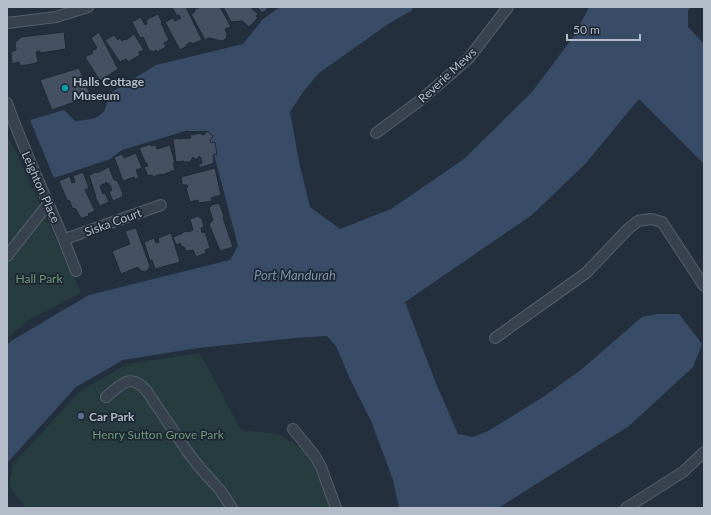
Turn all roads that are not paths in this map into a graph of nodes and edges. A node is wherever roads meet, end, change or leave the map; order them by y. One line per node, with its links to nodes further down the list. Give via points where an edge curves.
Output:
1 (88, 7): 3 (street, via 56,17)
2 (508, 7): 5 (street, Reverie Mews, via 469,58 422,99)
3 (7, 23)
4 (7, 103): 6 (street, Leighton Place)
5 (376, 133)
6 (48, 204): 8 (street, Leighton Place); 9 (street)
7 (161, 205): 8 (street, Siska Court)
8 (65, 239): 10 (street, Leighton Place)
9 (7, 256)
10 (76, 271)
11 (704, 286): 12 (street, via 662,222 651,219 638,221 586,273)
12 (495, 338)
13 (106, 397): 16 (street, via 128,381 140,383 187,451)
14 (294, 429): 17 (street, via 318,462)
15 (704, 452): 18 (street, via 683,472)
16 (232, 508)
17 (336, 508)
18 (626, 508)

